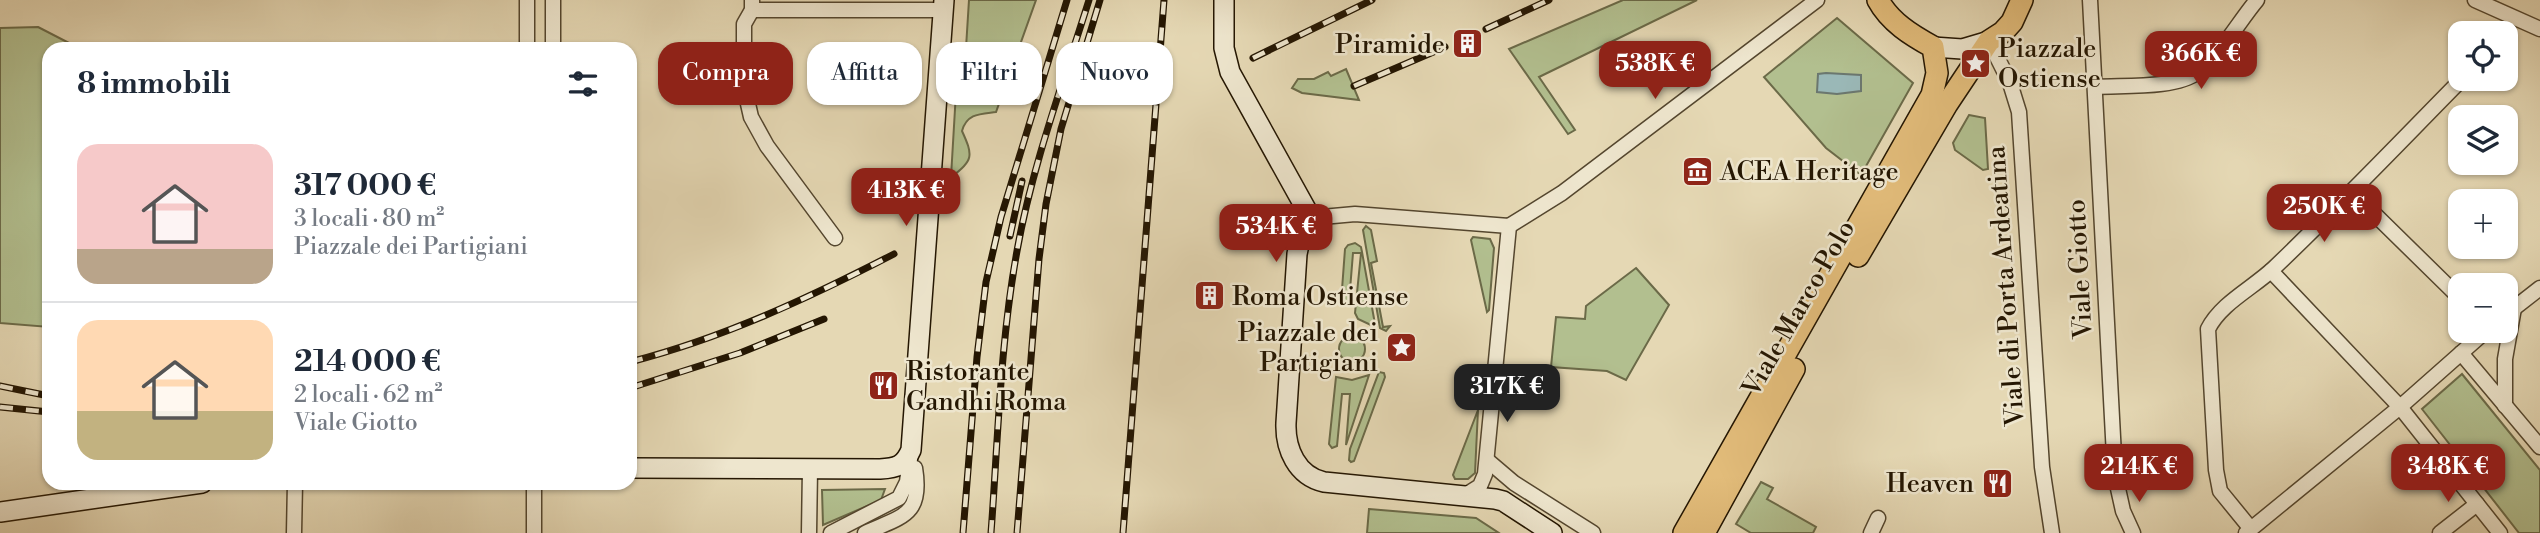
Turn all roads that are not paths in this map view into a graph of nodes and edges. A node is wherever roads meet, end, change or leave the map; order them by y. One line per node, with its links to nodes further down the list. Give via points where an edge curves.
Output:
1 (527, 0): 14 (street)
2 (553, 0): 15 (street)
3 (1817, 0): 21 (street, via 1562,193)
4 (1878, 0): 16 (main road, via 1898,25)
5 (2022, 0): 13 (main road, via 2006,29)
6 (2091, 0): 17 (street, Viale Giotto)
7 (2257, 0): 17 (street, via 2207,64 2190,77)
8 (2475, 0): 12 (street)
9 (1226, 3): 20 (street, via 1224,48 1230,72)
10 (752, 5): 11 (street); 22 (street, via 744,24 751,117)
11 (943, 5): 33 (street)
12 (2540, 29)
13 (1989, 41): 16 (street, via 1962,49); 53 (main road, Viale Marco Polo, via 1861,252); 55 (street, Viale di Porta Ardeatina, via 2019,112 2042,467)
14 (527, 42)
15 (554, 42)
16 (1933, 47): 52 (main road, Viale Marco Polo, via 1937,73 1933,95)
17 (2095, 87): 56 (street, Viale Giotto, via 2115,475)
18 (2450, 91): 19 (street)
19 (2352, 192): 23 (street); 24 (street)
20 (1311, 218): 21 (street, via 1355,214); 40 (street, via 1299,242 1296,267 1286,430 1292,456 1317,480)
21 (1509, 226): 34 (street)
22 (835, 238)
23 (2271, 271): 31 (street); 44 (street, via 2218,314 2208,329 2220,491)
24 (2448, 286)
25 (2540, 288): 26 (street)
26 (2518, 306)
27 (2472, 343): 29 (street)
28 (2507, 343): 30 (street)
29 (2461, 353): 30 (street); 31 (street)
30 (2505, 405): 32 (street)
31 (2400, 407): 41 (street); 44 (street)
32 (2540, 447)
33 (911, 450): 36 (street, via 902,465 893,468); 48 (street, via 907,482 899,498); 49 (street, via 917,489 912,509)
34 (1487, 460): 40 (street, via 1482,483); 51 (street, via 1514,483)
35 (637, 468): 36 (street)
36 (810, 468): 47 (street)
37 (153, 490): 42 (street)
38 (295, 490): 45 (street)
39 (534, 490): 46 (street)
40 (1464, 496): 50 (street, via 1503,501)
41 (2477, 504): 57 (street); 58 (street)
42 (0, 512)
43 (1878, 518): 54 (street)
44 (2248, 531)
45 (294, 533)
46 (534, 533)
47 (809, 533)
48 (831, 533)
49 (865, 533)
50 (1552, 533)
51 (1593, 533)
52 (1684, 533)
53 (1704, 533)
54 (1871, 533)
55 (2052, 533)
56 (2133, 533)
57 (2440, 533)
58 (2500, 533)

